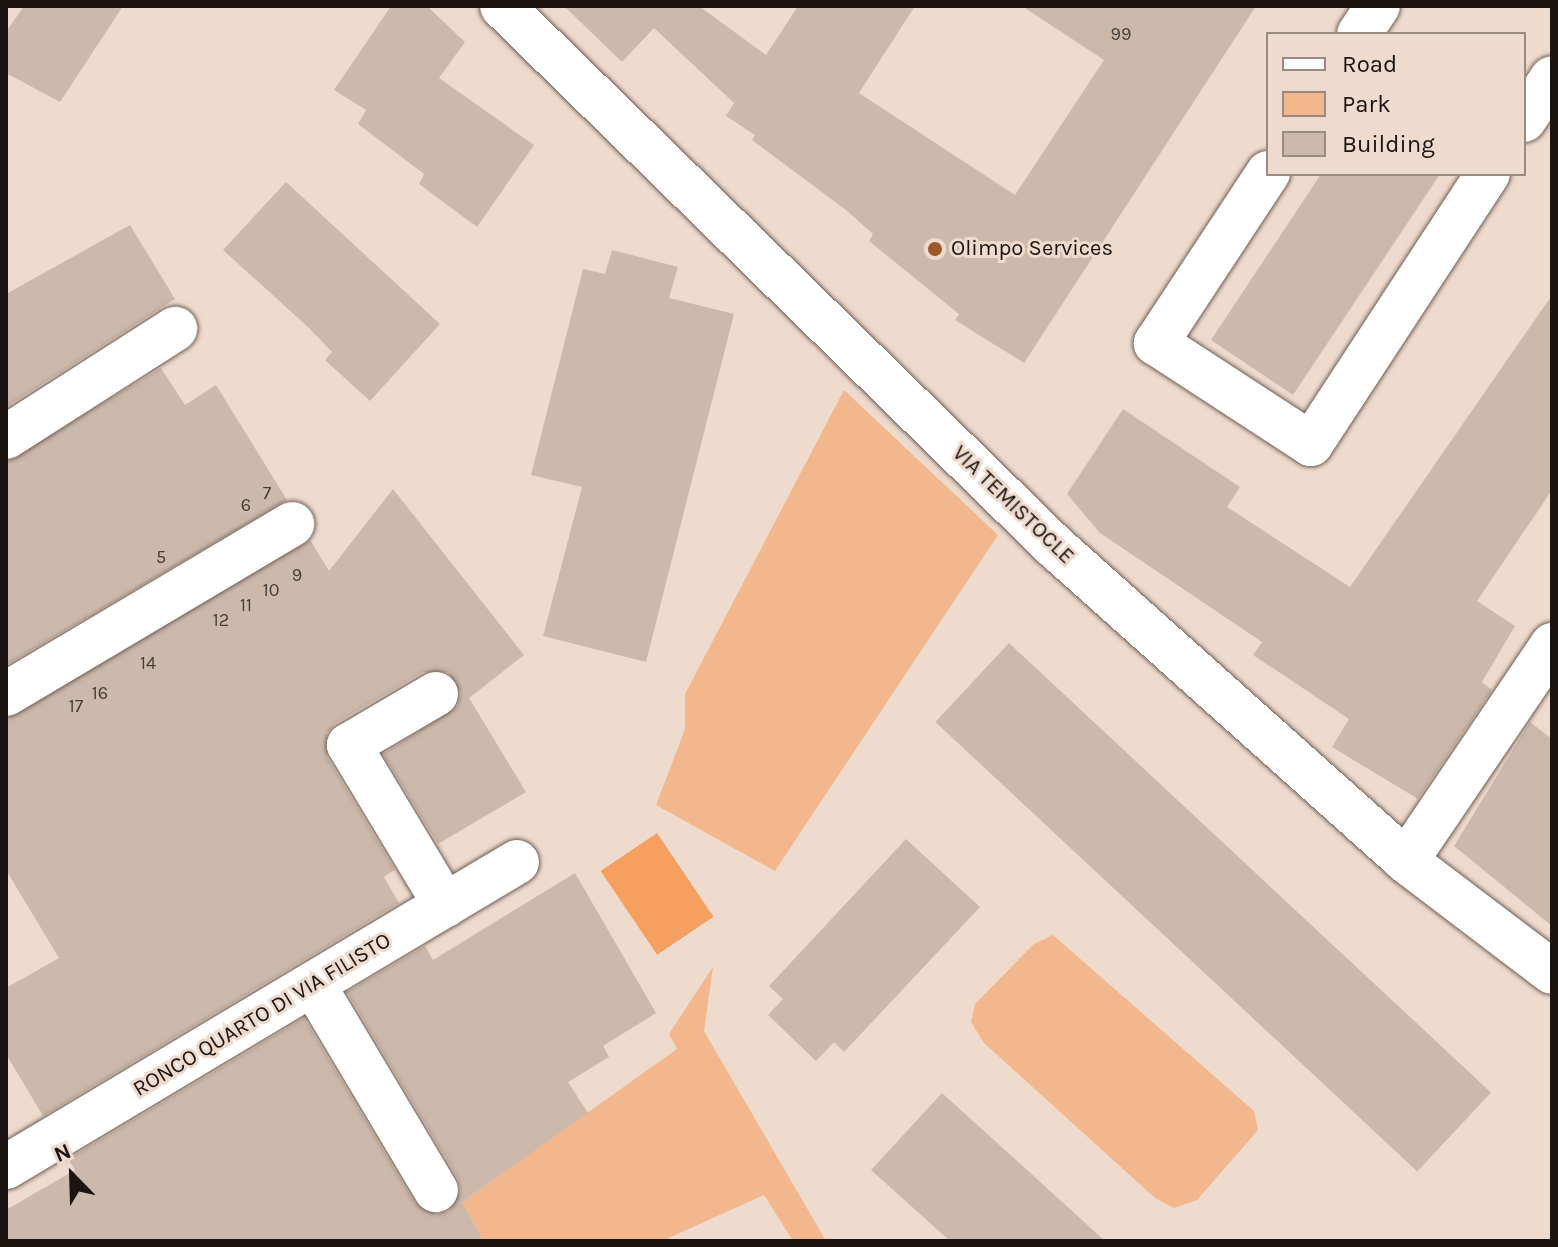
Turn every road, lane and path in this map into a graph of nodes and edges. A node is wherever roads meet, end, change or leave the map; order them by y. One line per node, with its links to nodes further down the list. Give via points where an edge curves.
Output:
1 (502, 6): 14 (street, VIA TEMISTOCLE, via 1053,545)
2 (1378, 6): 3 (street)
3 (1360, 32)
4 (1552, 78): 5 (street)
5 (1526, 117)
6 (1266, 176): 7 (street, via 1156,343 1311,444)
7 (1487, 176)
8 (175, 329): 9 (street)
9 (6, 437)
10 (292, 524): 12 (street)
11 (1552, 645): 14 (street)
12 (6, 694)
13 (436, 694): 16 (street, via 349,745)
14 (1406, 861): 17 (street, VIA TEMISTOCLE)
15 (517, 862): 16 (street, RONCO QUARTO DI VIA FILISTO)
16 (445, 905): 18 (street, RONCO QUARTO DI VIA FILISTO)
17 (1552, 972)
18 (313, 984): 19 (street, RONCO QUARTO DI VIA FILISTO); 20 (street)
19 (6, 1167)
20 (436, 1190)

